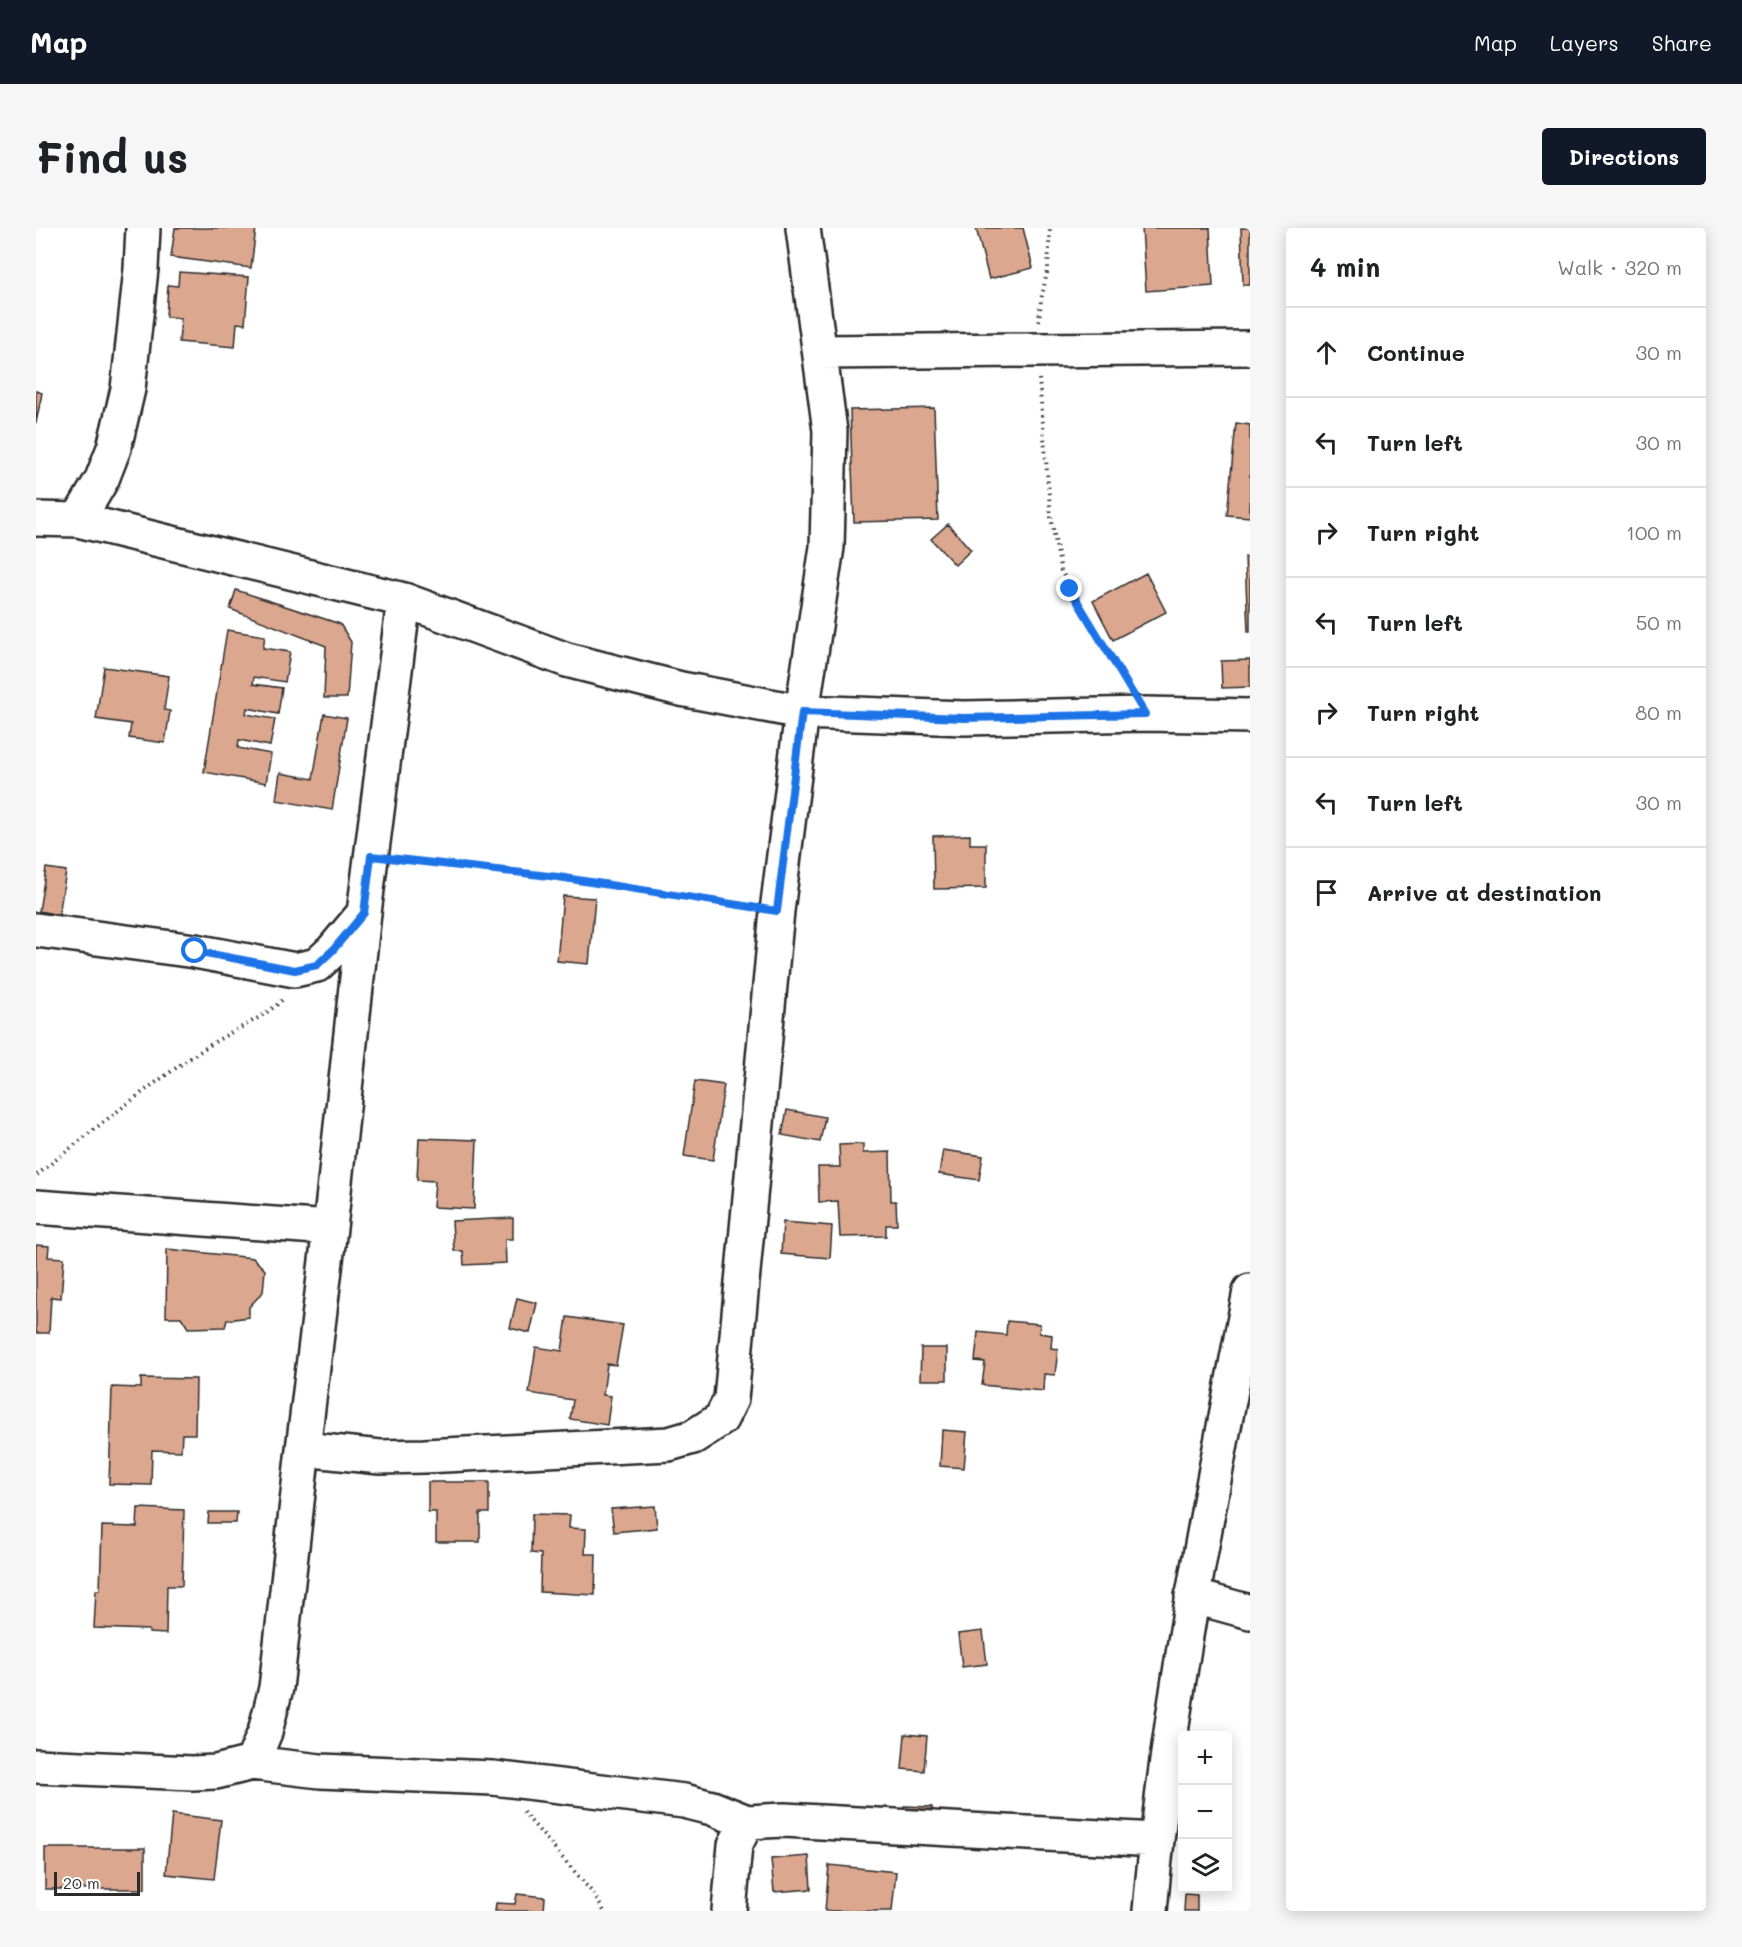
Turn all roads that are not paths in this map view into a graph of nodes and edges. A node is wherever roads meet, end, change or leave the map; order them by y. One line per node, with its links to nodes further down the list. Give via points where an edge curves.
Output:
1 (143, 228): 6 (street, via 128,389 114,448 102,479)
2 (803, 228): 4 (street)
3 (1250, 348): 4 (street)
4 (820, 352): 8 (street, via 830,431 827,547)
5 (36, 519): 6 (street)
6 (78, 520): 7 (street)
7 (404, 600): 8 (street, via 567,660 681,689); 10 (street)
8 (802, 712): 9 (street, via 964,718 1145,714); 15 (street, via 777,911 731,1399 721,1419 693,1437 669,1444 380,1457)
9 (1250, 717)
10 (364, 913): 11 (street, via 317,965 295,970 195,951); 13 (street)
11 (36, 930)
12 (36, 1207): 13 (street)
13 (330, 1228): 15 (street)
14 (1250, 1291): 16 (street)
15 (303, 1449): 18 (street, via 276,1688 265,1732)
16 (1192, 1596): 17 (street); 21 (street)
17 (1250, 1612)
18 (252, 1762): 19 (street, via 216,1772 192,1773); 20 (street, via 320,1771 493,1778 684,1801)
19 (36, 1766)
20 (747, 1822): 21 (street, via 784,1820); 22 (street, via 735,1845)
21 (1156, 1840): 23 (street)
22 (729, 1911)
23 (1150, 1911)

